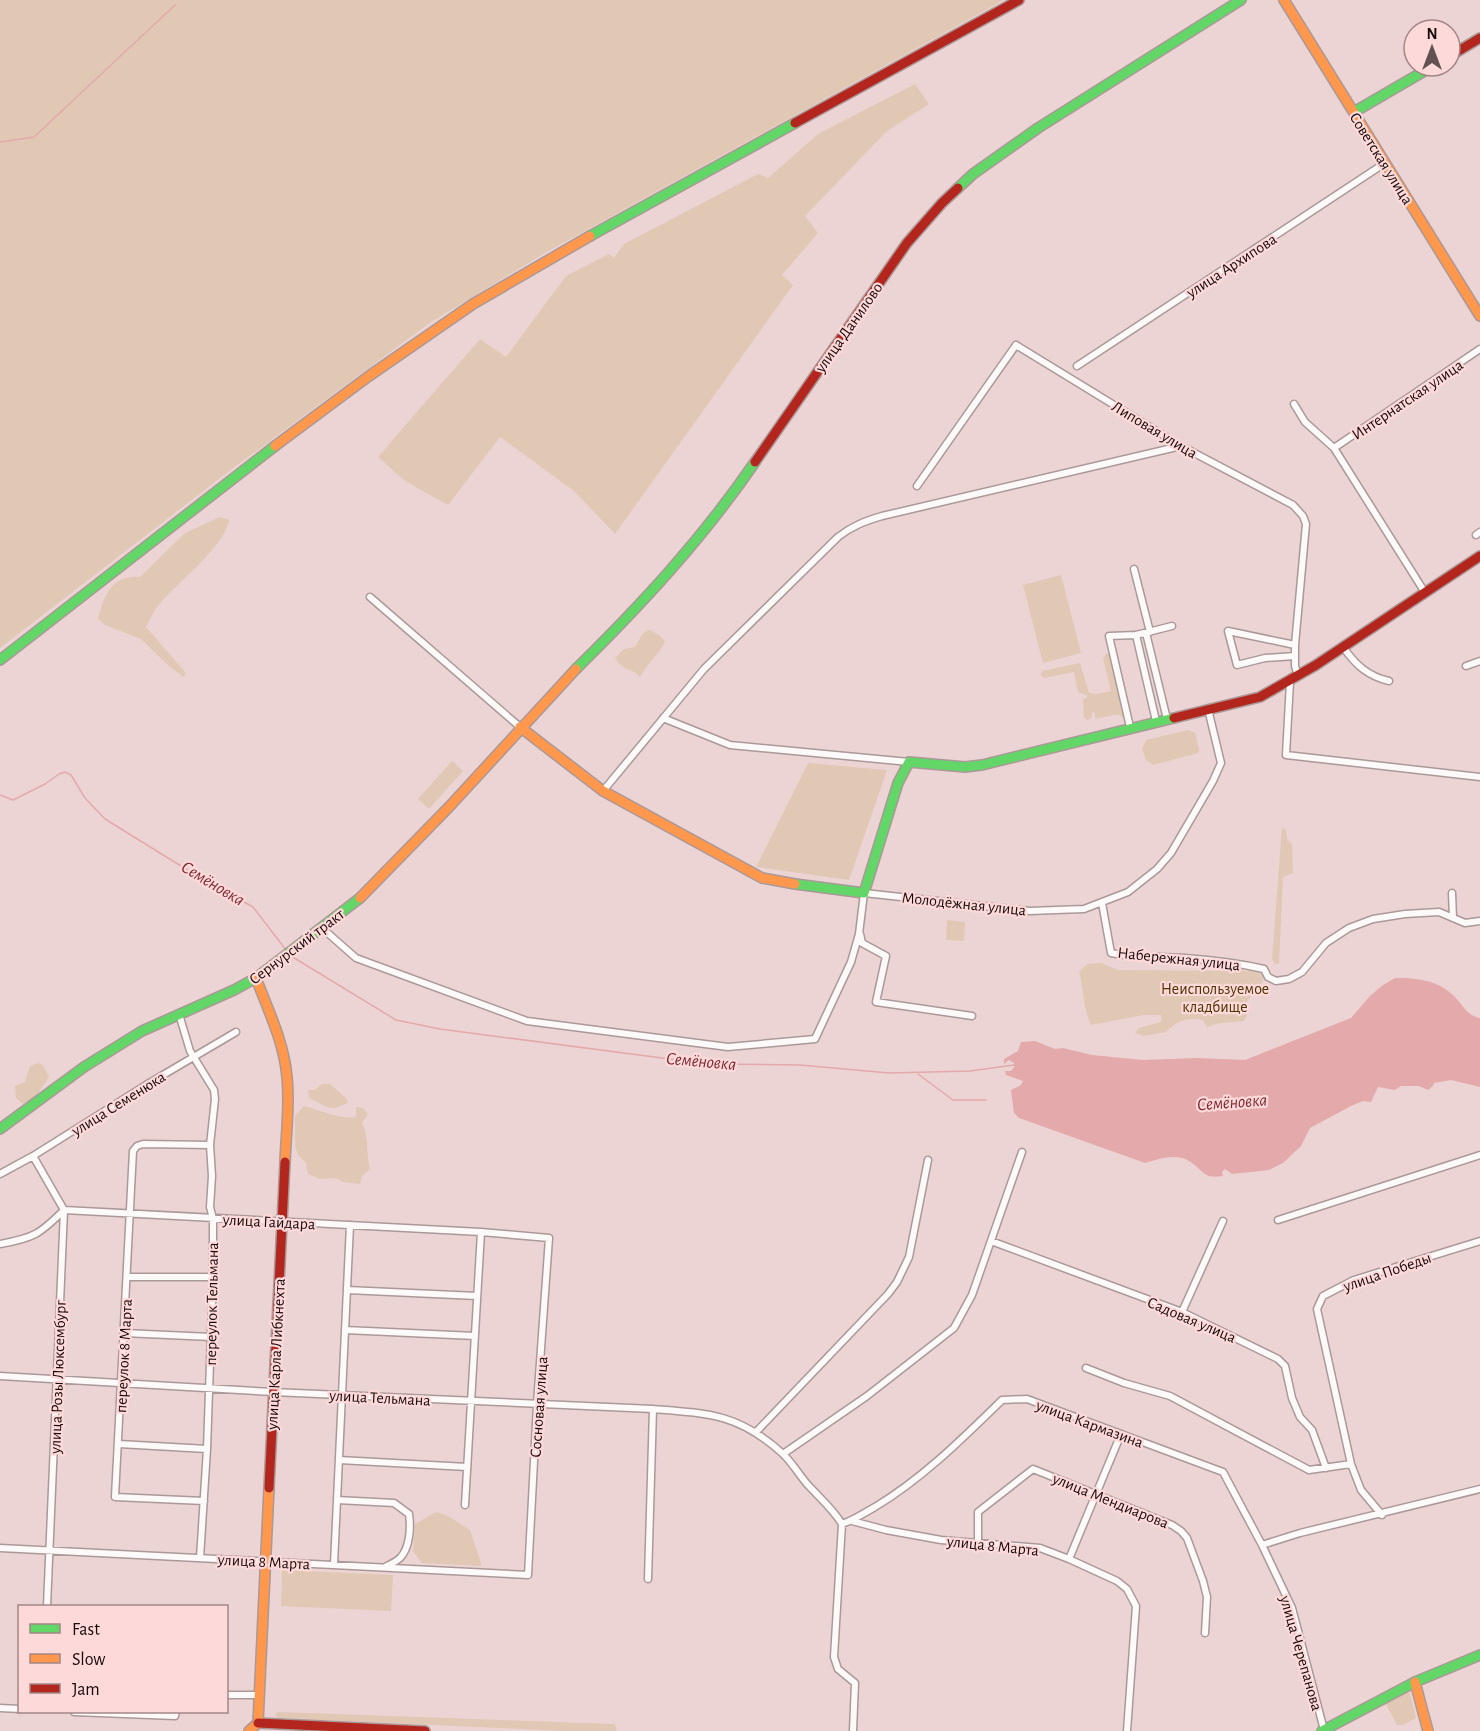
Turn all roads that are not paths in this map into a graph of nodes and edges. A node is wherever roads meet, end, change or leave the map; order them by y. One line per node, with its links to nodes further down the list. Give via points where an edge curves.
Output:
1 (1019, 0): 26 (main road, via 473,304 242,470)
2 (1241, 0): 35 (main road, улица Данилово, via 1038,128 973,174 942,202 907,243 705,530 632,614)
3 (1284, 0): 7 (main road, Советская улица)
4 (1480, 38): 5 (main road)
5 (1462, 49)
6 (1412, 78): 7 (main road)
7 (1354, 112): 8 (main road, Советская улица)
8 (1385, 163): 9 (main road, Советская улица); 11 (street, улица Архипова)
9 (1480, 316)
10 (1480, 349): 14 (street, Интернатская улица)
11 (1077, 366)
12 (1294, 404): 14 (street, Интернатская улица, via 1305,422)
13 (1181, 446): 15 (street, Липовая улица, via 1016,345); 23 (street, Липовая улица, via 1293,505 1303,516 1306,524); 32 (street, via 862,522 838,537 704,669)
14 (1334, 448): 18 (street, Интернатская улица)
15 (917, 486)
16 (1480, 556): 18 (main road)
17 (1134, 569): 21 (street)
18 (1424, 591): 24 (main road)
19 (370, 597): 35 (street)
20 (1172, 626): 21 (street)
21 (1148, 632): 22 (street); 33 (street)
22 (1136, 635): 34 (street); 36 (street, via 1109,636)
23 (1294, 645): 25 (street, Липовая улица); 25 (street, via 1228,631 1238,665)
24 (1342, 647): 29 (main road); 30 (street, via 1366,673)
25 (1294, 656): 29 (street, Липовая улица)
26 (0, 660)
27 (1480, 661): 28 (street)
28 (1466, 666)
29 (1294, 679): 31 (main road, via 1260,697); 38 (street, Липовая улица, via 1286,755)
30 (1389, 681)
31 (1208, 709): 33 (main road); 42 (street, Молодёжная улица, via 1221,763 1213,781 1183,834 1157,868 1128,892)
32 (663, 718): 37 (street, via 730,745); 39 (street)
33 (1167, 718): 34 (main road)
34 (1156, 721): 36 (main road)
35 (520, 727): 39 (main road, Молодёжная улица); 45 (main road, Сернурский тракт, via 376,883)
36 (1130, 727): 37 (main road, via 982,765)
37 (909, 762): 40 (main road, via 898,783)
38 (1480, 777)
39 (603, 791): 40 (main road, Молодёжная улица, via 762,878)
40 (864, 893): 42 (street, Молодёжная улица, via 1030,910 1084,909); 46 (street)
41 (1452, 893): 43 (street)
42 (1102, 903): 43 (street, Набережная улица, via 1111,953 1230,962 1264,969 1276,981 1289,980 1302,972 1326,943 1349,928 1405,914 1439,912)
43 (1453, 918): 44 (street, Набережная улица, via 1465,923)
44 (1480, 921)
45 (322, 928): 46 (street, via 356,958 527,1021 728,1047 815,1040); 47 (main road, Сернурский тракт)
46 (860, 934): 49 (street, via 862,942 886,956 876,1002)
47 (256, 978): 48 (main road, Сернурский тракт); 64 (main road, улица Карла Либкнехта, via 284,1050 288,1073)
48 (178, 1014): 51 (street, переулок Тельмана); 52 (main road, Сернурский тракт, via 84,1067)
49 (972, 1016)
50 (236, 1032): 51 (street, улица Семенюка)
51 (194, 1057): 53 (street, переулок Тельмана, via 214,1090); 56 (street, улица Семенюка)
52 (0, 1129)
53 (210, 1145): 60 (street, переулок 8 Марта, via 137,1146 133,1151); 61 (street, переулок Тельмана)
54 (1022, 1152): 68 (street)
55 (1480, 1155): 62 (street)
56 (33, 1156): 58 (street, улица Семенюка); 59 (street)
57 (928, 1160): 90 (street, via 909,1257 897,1282)
58 (0, 1174)
59 (64, 1210): 60 (street, улица Гайдара); 70 (street, via 34,1236); 82 (street, улица Розы Люксембург)
60 (129, 1214): 61 (street, улица Гайдара); 71 (street, переулок 8 Марта)
61 (213, 1219): 64 (street, улица Гайдара); 72 (street, переулок Тельмана)
62 (1278, 1220)
63 (1223, 1221): 75 (street)
64 (281, 1222): 65 (street, улица Гайдара); 85 (main road, улица Карла Либкнехта)
65 (350, 1225): 66 (street, улица Гайдара); 73 (street)
66 (480, 1232): 67 (street, улица Гайдара); 74 (street)
67 (549, 1238): 88 (street, Сосновая улица)
68 (991, 1241): 75 (street, Садовая улица); 94 (street, via 972,1295 954,1328 867,1396)
69 (1480, 1241): 96 (street, улица Победы, via 1354,1280 1323,1296 1318,1303)
70 (0, 1244)
71 (127, 1277): 72 (street); 77 (street, переулок 8 Марта)
72 (213, 1277): 79 (street, переулок Тельмана)
73 (347, 1290): 74 (street); 76 (street)
74 (477, 1296): 78 (street)
75 (1182, 1312): 98 (street, Садовая улица, via 1285,1366 1300,1417 1312,1430)
76 (345, 1330): 78 (street); 86 (street)
77 (124, 1333): 79 (street); 83 (street, переулок 8 Марта)
78 (475, 1336): 87 (street)
79 (211, 1337): 84 (street, переулок Тельмана)
80 (1086, 1368): 98 (street, via 1170,1396 1309,1470)
81 (0, 1376): 82 (street, улица Тельмана)
82 (57, 1379): 83 (street, улица Тельмана); 110 (street, улица Розы Люксембург)
83 (122, 1383): 84 (street, улица Тельмана); 92 (street, переулок 8 Марта)
84 (209, 1388): 85 (street, улица Тельмана); 93 (street, переулок Тельмана)
85 (273, 1392): 86 (street, улица Тельмана); 113 (main road, улица Карла Либкнехта)
86 (342, 1395): 87 (street, улица Тельмана); 95 (street)
87 (471, 1401): 88 (street, улица Тельмана); 97 (street)
88 (537, 1404): 89 (street, улица Тельмана); 116 (street, Сосновая улица)
89 (653, 1409): 90 (street, улица Тельмана, via 715,1415); 117 (street)
90 (756, 1432): 94 (street)
91 (1121, 1434): 100 (street); 105 (street, улица Кармазина, via 1027,1400 1002,1400 943,1457 892,1497); 108 (street, улица Кармазина, via 1223,1472)
92 (118, 1444): 93 (street); 102 (street, переулок 8 Марта, via 115,1497)
93 (207, 1449): 102 (street, переулок Тельмана)
94 (783, 1454): 106 (street)
95 (339, 1460): 97 (street); 101 (street)
96 (1351, 1464): 98 (street); 104 (street, via 1361,1490)
97 (467, 1467): 103 (street)
98 (1326, 1468)
99 (1480, 1490): 104 (street)
100 (1096, 1494): 107 (street, улица Мендиарова, via 1033,1469 978,1512); 112 (street); 119 (street, улица Мендиарова, via 1173,1525 1187,1538 1207,1597)
101 (337, 1500): 114 (street); 115 (street, via 394,1503 409,1514 407,1545 401,1557)
102 (204, 1501): 111 (street, переулок Тельмана)
103 (465, 1505)
104 (1382, 1515): 108 (street)
105 (852, 1521): 106 (street, улица Кармазина); 107 (street, улица 8 Марта, via 941,1540)
106 (842, 1524): 131 (street, via 834,1657 838,1669 855,1683)
107 (978, 1543): 112 (street, улица 8 Марта, via 1040,1548)
108 (1262, 1545): 133 (street, улица Черепанова, via 1292,1608)
109 (0, 1548): 110 (street, улица 8 Марта)
110 (49, 1550): 111 (street, улица 8 Марта); 118 (street, улица Розы Люксембург)
111 (200, 1558): 113 (street, улица 8 Марта)
112 (1069, 1559): 132 (street, улица 8 Марта, via 1117,1581 1127,1589 1136,1606)
113 (265, 1561): 114 (street, улица 8 Марта); 123 (main road, улица Карла Либкнехта)
114 (334, 1564): 115 (street, улица 8 Марта)
115 (386, 1567): 116 (street, улица 8 Марта)
116 (528, 1575)
117 (648, 1579)
118 (47, 1605)
119 (1205, 1634)
120 (1480, 1655): 121 (main road, улица Черепанова)
121 (1415, 1682): 133 (main road, улица Черепанова); 134 (main road)
122 (228, 1695): 123 (street)
123 (259, 1695): 128 (main road, улица Карла Либкнехта)
124 (0, 1708): 125 (street)
125 (18, 1709)
126 (99, 1713): 127 (street)
127 (176, 1713)
128 (258, 1723): 129 (main road); 130 (main road)
129 (249, 1731)
130 (425, 1731)
131 (853, 1731)
132 (1127, 1731)
133 (1323, 1731)
134 (1428, 1731)

